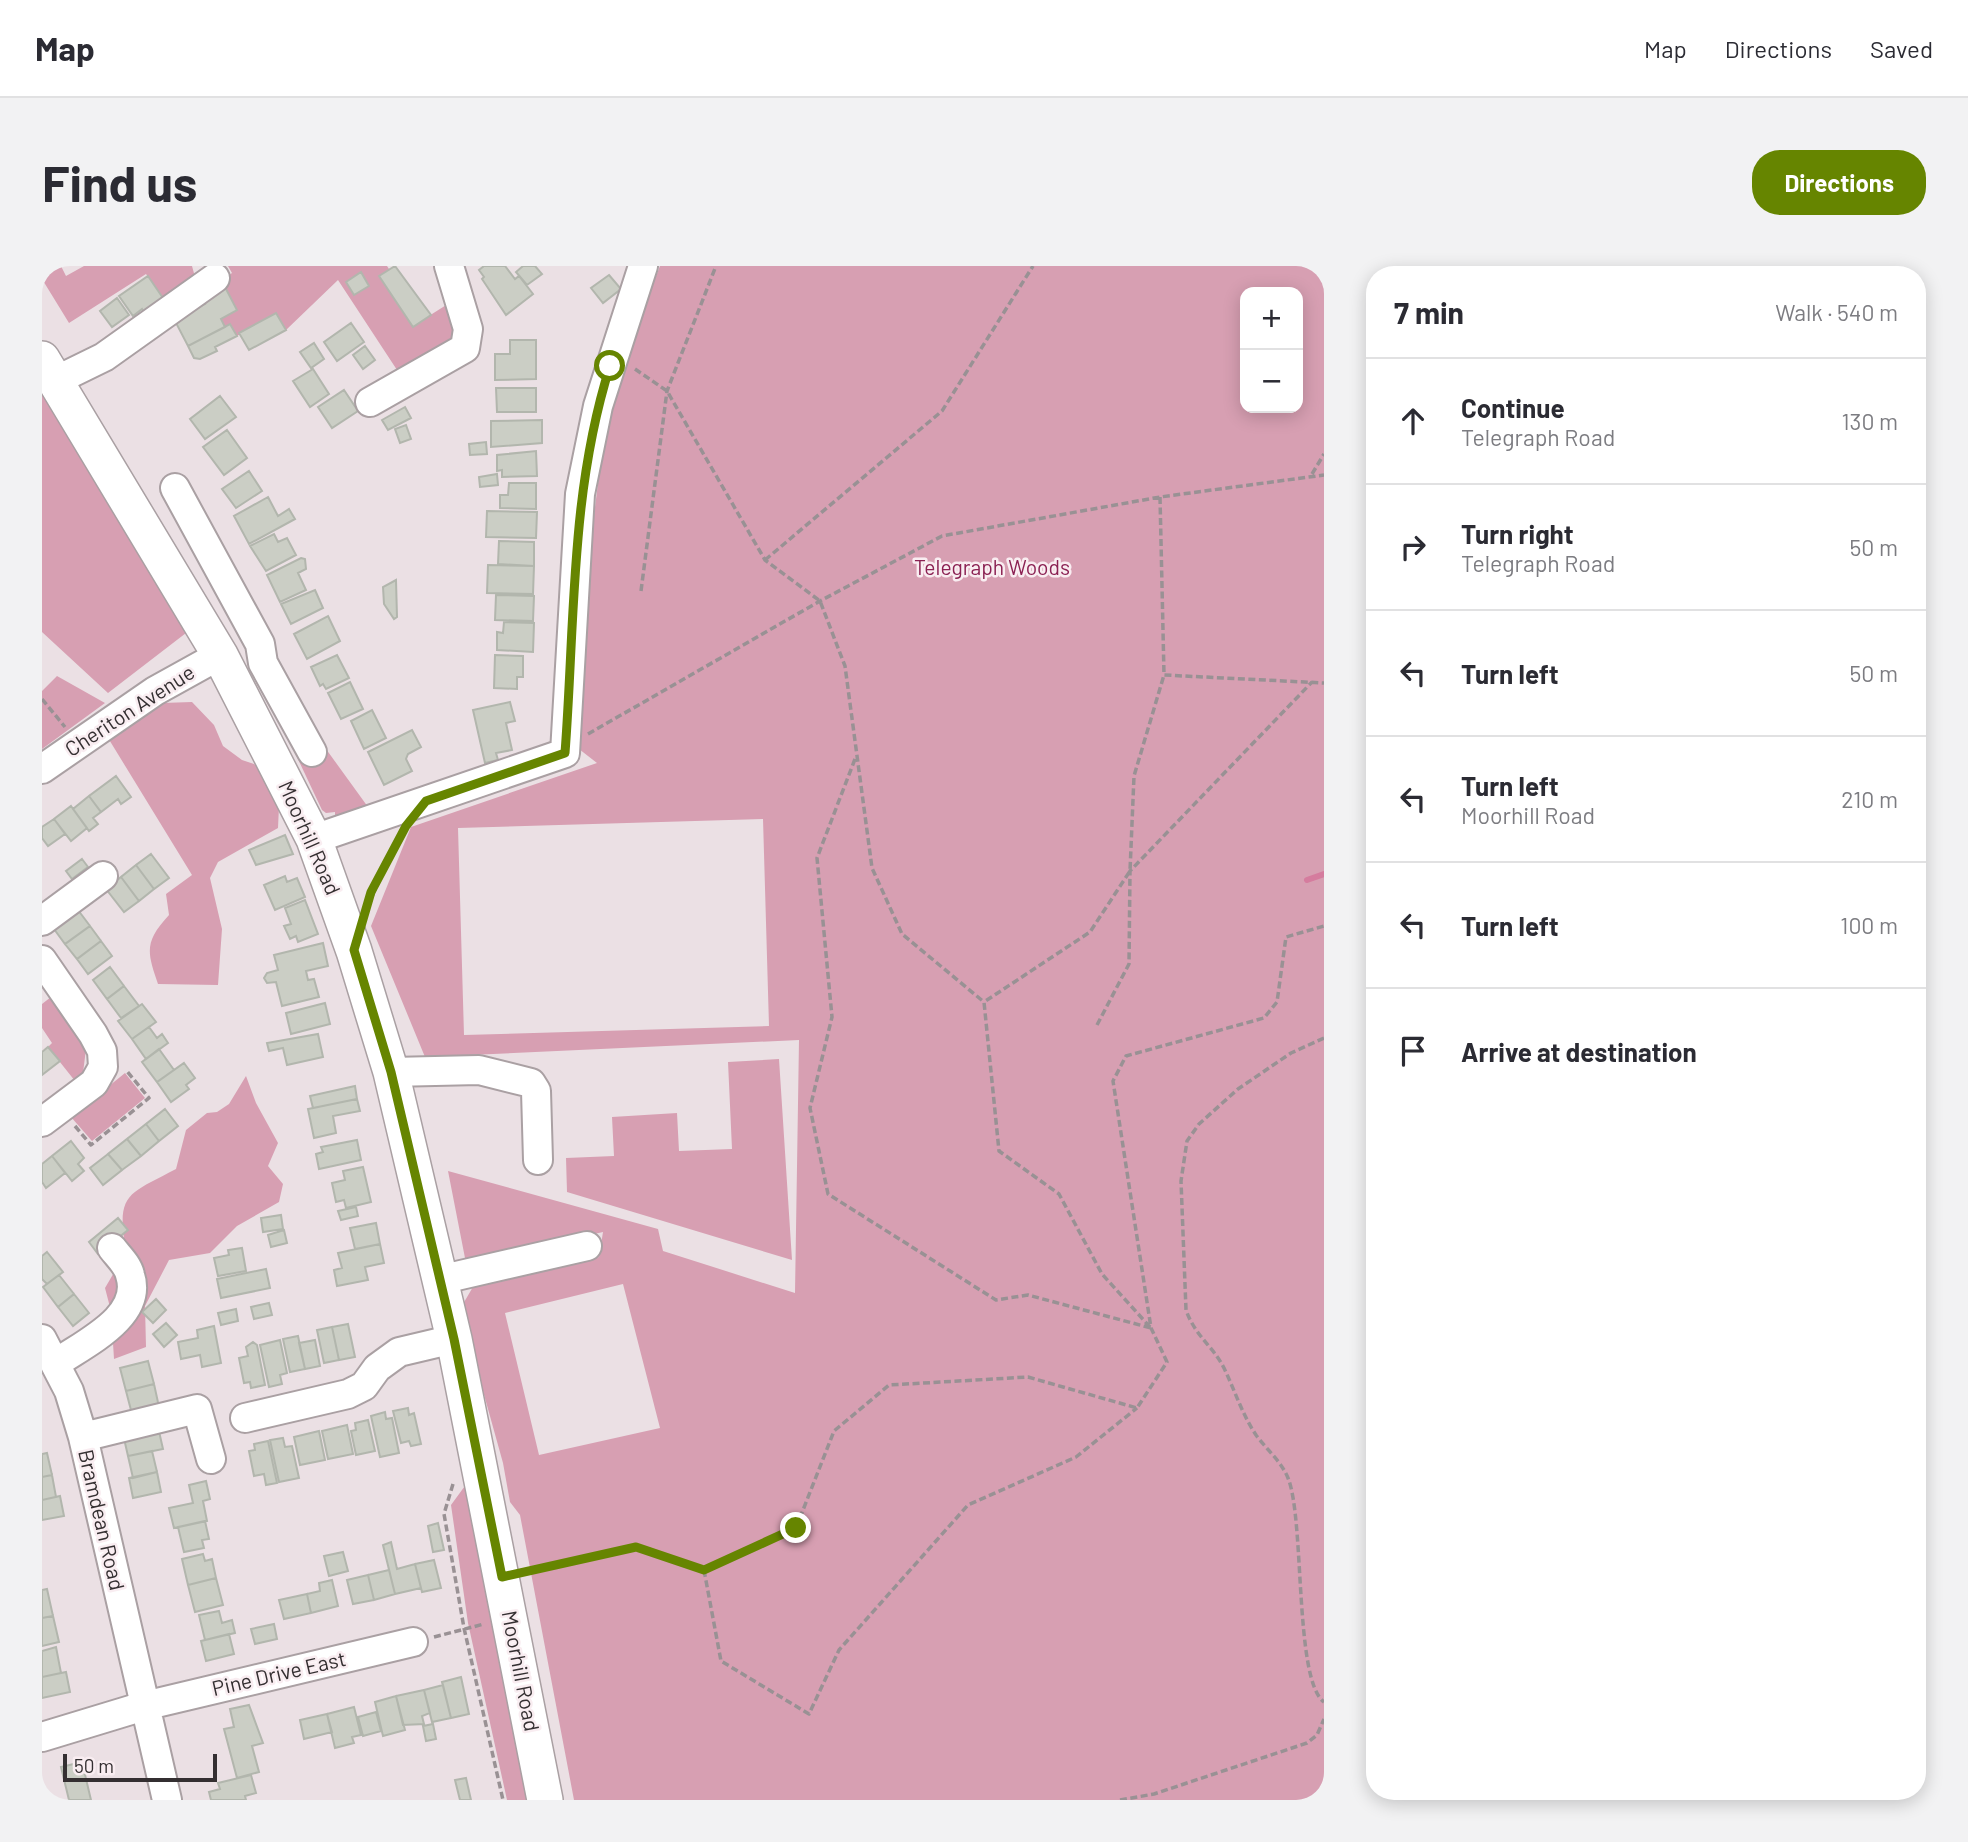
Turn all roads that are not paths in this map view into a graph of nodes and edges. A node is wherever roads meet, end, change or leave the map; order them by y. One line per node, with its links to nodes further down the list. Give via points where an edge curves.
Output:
1 (449, 266): 5 (street, via 468,329 465,348)
2 (643, 266): 11 (street, via 598,406 580,494 565,753)
3 (215, 278): 4 (street, via 104,357)
4 (48, 370): 8 (main road, Moorhill Road)
5 (370, 402)
6 (174, 488): 7 (street, Moorhill Road)
7 (260, 644): 8 (street); 9 (street, Moorhill Road, via 263,663)
8 (222, 659): 10 (street, Cheriton Avenue, via 155,691); 11 (main road, Moorhill Road)
9 (312, 752)
10 (42, 769)
11 (314, 839): 15 (main road, Moorhill Road)
12 (103, 876): 13 (street)
13 (42, 921)
14 (42, 960): 16 (street, via 103,1051 103,1067 94,1083)
15 (391, 1072): 17 (street, via 479,1070 537,1076); 20 (main road, Moorhill Road)
16 (51, 1115)
17 (538, 1160)
18 (587, 1246): 20 (street)
19 (112, 1248): 23 (street, via 130,1272 130,1302 118,1319)
20 (439, 1280): 22 (main road, Moorhill Road)
21 (42, 1339): 23 (street, Bramdean Road)
22 (454, 1339): 24 (street, via 399,1352 377,1368 364,1386 348,1394); 31 (main road, Moorhill Road)
23 (55, 1364): 25 (street, Bramdean Road)
24 (246, 1418)
25 (83, 1437): 26 (street, via 197,1409); 28 (street, Bramdean Road)
26 (211, 1459)
27 (413, 1642): 28 (street, Pine Drive East)
28 (144, 1706): 29 (street, Pine Drive East); 30 (street, Bramdean Road)
29 (42, 1737)
30 (167, 1800)
31 (545, 1800)

